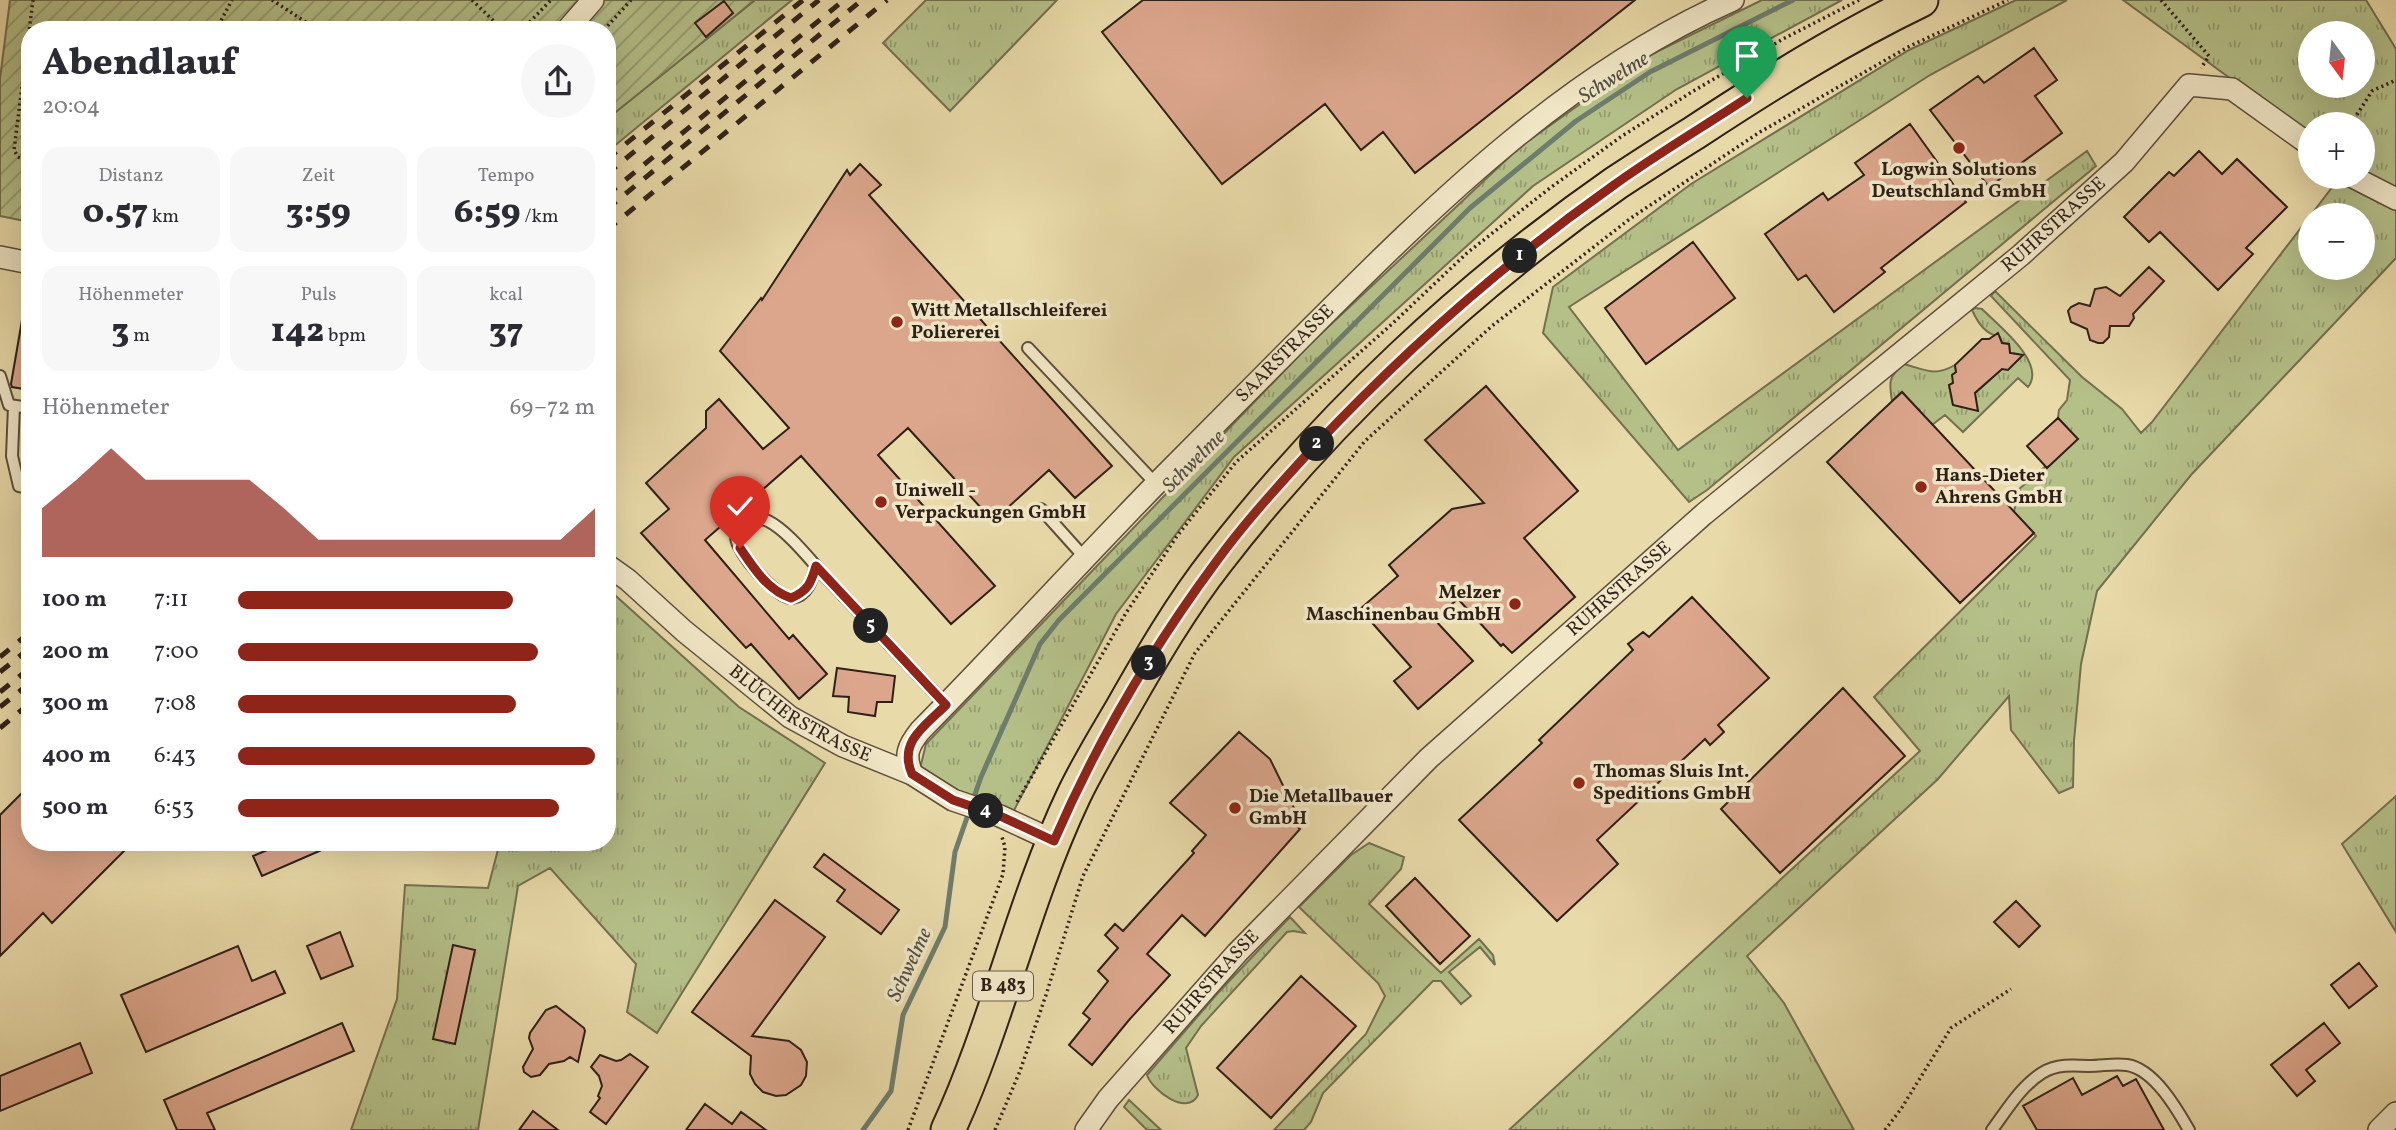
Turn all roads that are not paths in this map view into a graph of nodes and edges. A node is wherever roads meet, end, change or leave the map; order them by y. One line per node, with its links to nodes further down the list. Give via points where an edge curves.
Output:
1 (593, 0): 4 (street)
2 (1733, 0): 14 (street, SAARSTRASSE, via 1642,46 1567,96 1504,148 1388,251)
3 (1921, 0): 22 (main road, B 483, via 1818,54 1615,184 1470,297 1343,416 1216,561 1130,695)
4 (575, 21)
5 (2298, 136): 25 (street, RUHRSTRASSE, via 2232,89 2189,85 2123,162 2021,255 1704,514 1429,758 1237,953)
6 (2375, 188): 7 (street)
7 (2396, 198)
8 (0, 257): 9 (street)
9 (21, 262)
10 (1028, 348): 14 (lane)
11 (0, 376): 12 (lane, via 9,405)
12 (14, 406): 13 (lane); 15 (lane, via 12,456)
13 (21, 407)
14 (1156, 484): 17 (street, SAARSTRASSE)
15 (21, 486)
16 (1041, 509): 17 (lane)
17 (1085, 558): 20 (street, SAARSTRASSE)
18 (816, 566): 18 (lane, via 770,522 746,520 739,528 740,548 757,573 782,595 791,598 804,593); 20 (lane)
19 (616, 571): 21 (street, BLÜCHERSTRASSE, via 790,717 842,746)
20 (946, 705): 21 (street, SAARSTRASSE, via 909,745 906,755)
21 (912, 774): 22 (street, BLÜCHERSTRASSE, via 953,800)
22 (1054, 841): 24 (main road, B 483, via 970,1082)
23 (2396, 1113): 28 (street)
24 (948, 1130)
25 (1086, 1130)
26 (1992, 1130): 27 (lane, via 2042,1073 2068,1065 2130,1065 2167,1095)
27 (2189, 1130)
28 (2379, 1130)

